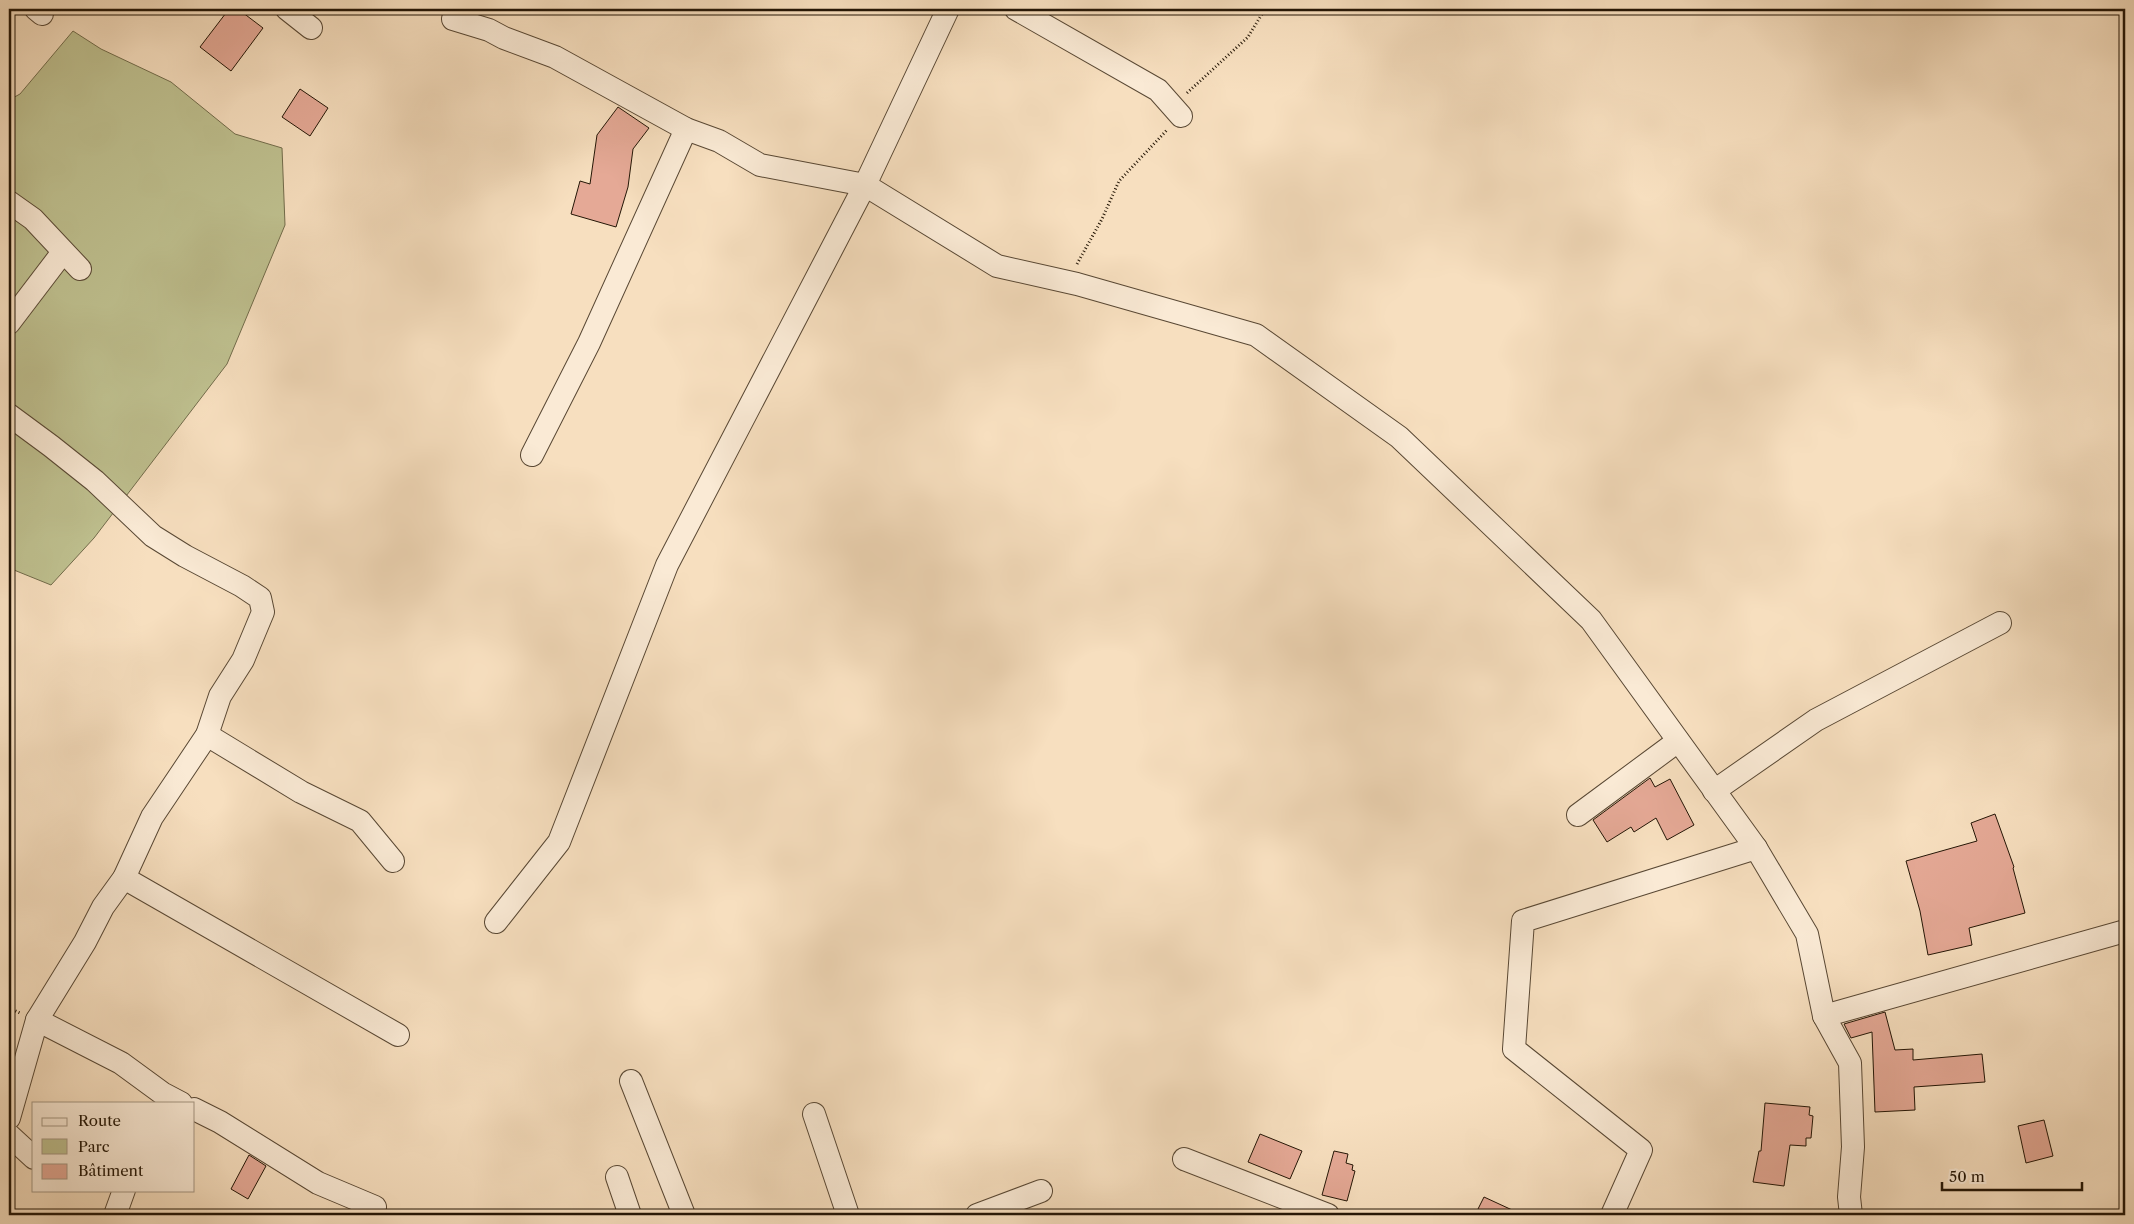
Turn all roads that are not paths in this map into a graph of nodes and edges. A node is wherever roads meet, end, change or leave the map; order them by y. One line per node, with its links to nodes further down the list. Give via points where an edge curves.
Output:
1 (287, 9): 5 (street)
2 (456, 9): 7 (street, via 453,19 490,30 555,57)
3 (948, 9): 8 (street)
4 (1016, 9): 6 (street, via 1158,90)
5 (311, 28)
6 (1180, 116)
7 (686, 129): 8 (street, via 719,141 760,165); 14 (street, via 589,343)
8 (865, 185): 17 (street, via 997,266 1077,284 1256,336 1399,437 1591,620); 23 (street, via 667,565 559,842)
9 (9, 202): 10 (street, via 33,219)
10 (63, 252): 11 (street); 12 (street)
11 (80, 270)
12 (9, 323)
13 (9, 415): 16 (street, via 95,481 153,536 260,598 263,612 243,660 220,696)
14 (532, 455)
15 (2000, 623): 18 (street, via 1816,720)
16 (207, 735): 21 (street, via 301,792 360,822); 22 (street, via 152,817)
17 (1678, 741): 18 (street); 19 (street)
18 (1714, 791): 20 (street)
19 (1578, 815)
20 (1756, 848): 25 (street, via 1807,934); 46 (street, via 1523,921 1514,1049 1641,1150)
21 (393, 861)
22 (124, 878): 26 (street, via 103,907); 27 (street)
23 (496, 922)
24 (2125, 931): 25 (street)
25 (1824, 1016): 47 (street, via 1850,1063)
26 (37, 1020): 29 (street, via 121,1063); 32 (street)
27 (398, 1035)
28 (631, 1081): 42 (street)
29 (167, 1100)
30 (195, 1110): 39 (street, via 318,1183)
31 (814, 1114): 43 (street)
32 (9, 1118)
33 (9, 1135): 34 (street)
34 (32, 1156)
35 (1184, 1159): 45 (street)
36 (617, 1178): 41 (street)
37 (1041, 1191): 44 (street)
38 (123, 1192): 40 (street)
39 (375, 1207)
40 (114, 1215)
41 (630, 1215)
42 (684, 1215)
43 (848, 1215)
44 (977, 1215)
45 (1328, 1215)
46 (1612, 1215)
47 (1851, 1215)

